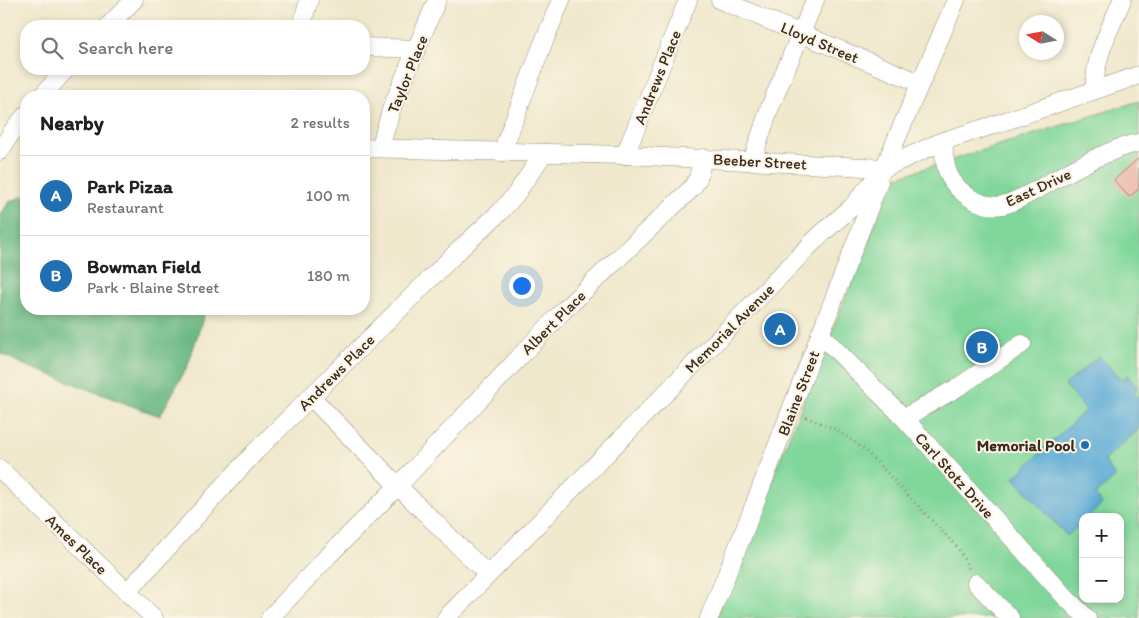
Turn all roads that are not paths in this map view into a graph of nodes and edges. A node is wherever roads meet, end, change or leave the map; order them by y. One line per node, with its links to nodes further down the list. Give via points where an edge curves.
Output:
1 (134, 0): 10 (street)
2 (309, 0): 11 (street)
3 (437, 0): 14 (street, Taylor Place)
4 (561, 0): 25 (street)
5 (688, 0): 27 (street, Andrews Place)
6 (720, 0): 12 (street, Lloyd Street)
7 (815, 0): 12 (street)
8 (956, 0): 17 (street, Memorial Avenue)
9 (1122, 0): 19 (street, via 1094,71)
10 (114, 20)
11 (302, 20)
12 (802, 34): 17 (street, Lloyd Street); 29 (street, via 770,107)
13 (370, 47): 14 (street)
14 (417, 48): 23 (street, Taylor Place)
15 (1139, 74): 19 (street, Beeber Street)
16 (61, 75): 18 (street)
17 (920, 83): 30 (street, Memorial Avenue)
18 (47, 90)
19 (1094, 90): 21 (street, Beeber Street)
20 (13, 132): 24 (street)
21 (942, 141): 22 (street, East Drive, via 950,177 962,192 990,206 1003,205 1022,197 1112,151); 30 (street, Beeber Street)
22 (1139, 143)
23 (372, 148): 25 (street, Beeber Street)
24 (0, 151)
25 (502, 152): 26 (street, Beeber Street)
26 (544, 153): 27 (street, Beeber Street); 33 (street, Andrews Place, via 500,212)
27 (625, 155): 28 (street, Beeber Street)
28 (703, 158): 29 (street, Beeber Street); 36 (street, Albert Place, via 692,188 564,310)
29 (752, 161): 30 (street, Beeber Street)
30 (884, 168): 31 (street, Blaine Street); 37 (street, Memorial Avenue, via 852,207 819,236)
31 (820, 334): 34 (street, Carl Stotz Drive); 43 (street, Blaine Street)
32 (1022, 344): 34 (street, via 960,386)
33 (311, 397): 36 (street); 39 (street, Andrews Place, via 255,452)
34 (904, 418): 45 (street, Carl Stotz Drive, via 1052,584)
35 (0, 469): 39 (street, Ames Place)
36 (398, 486): 37 (street); 41 (street)
37 (488, 575): 42 (street, Memorial Avenue)
38 (976, 583): 44 (street)
39 (127, 592): 40 (street, Ames Place)
40 (154, 618)
41 (270, 618)
42 (446, 618)
43 (709, 618)
44 (1010, 618)
45 (1087, 618)

